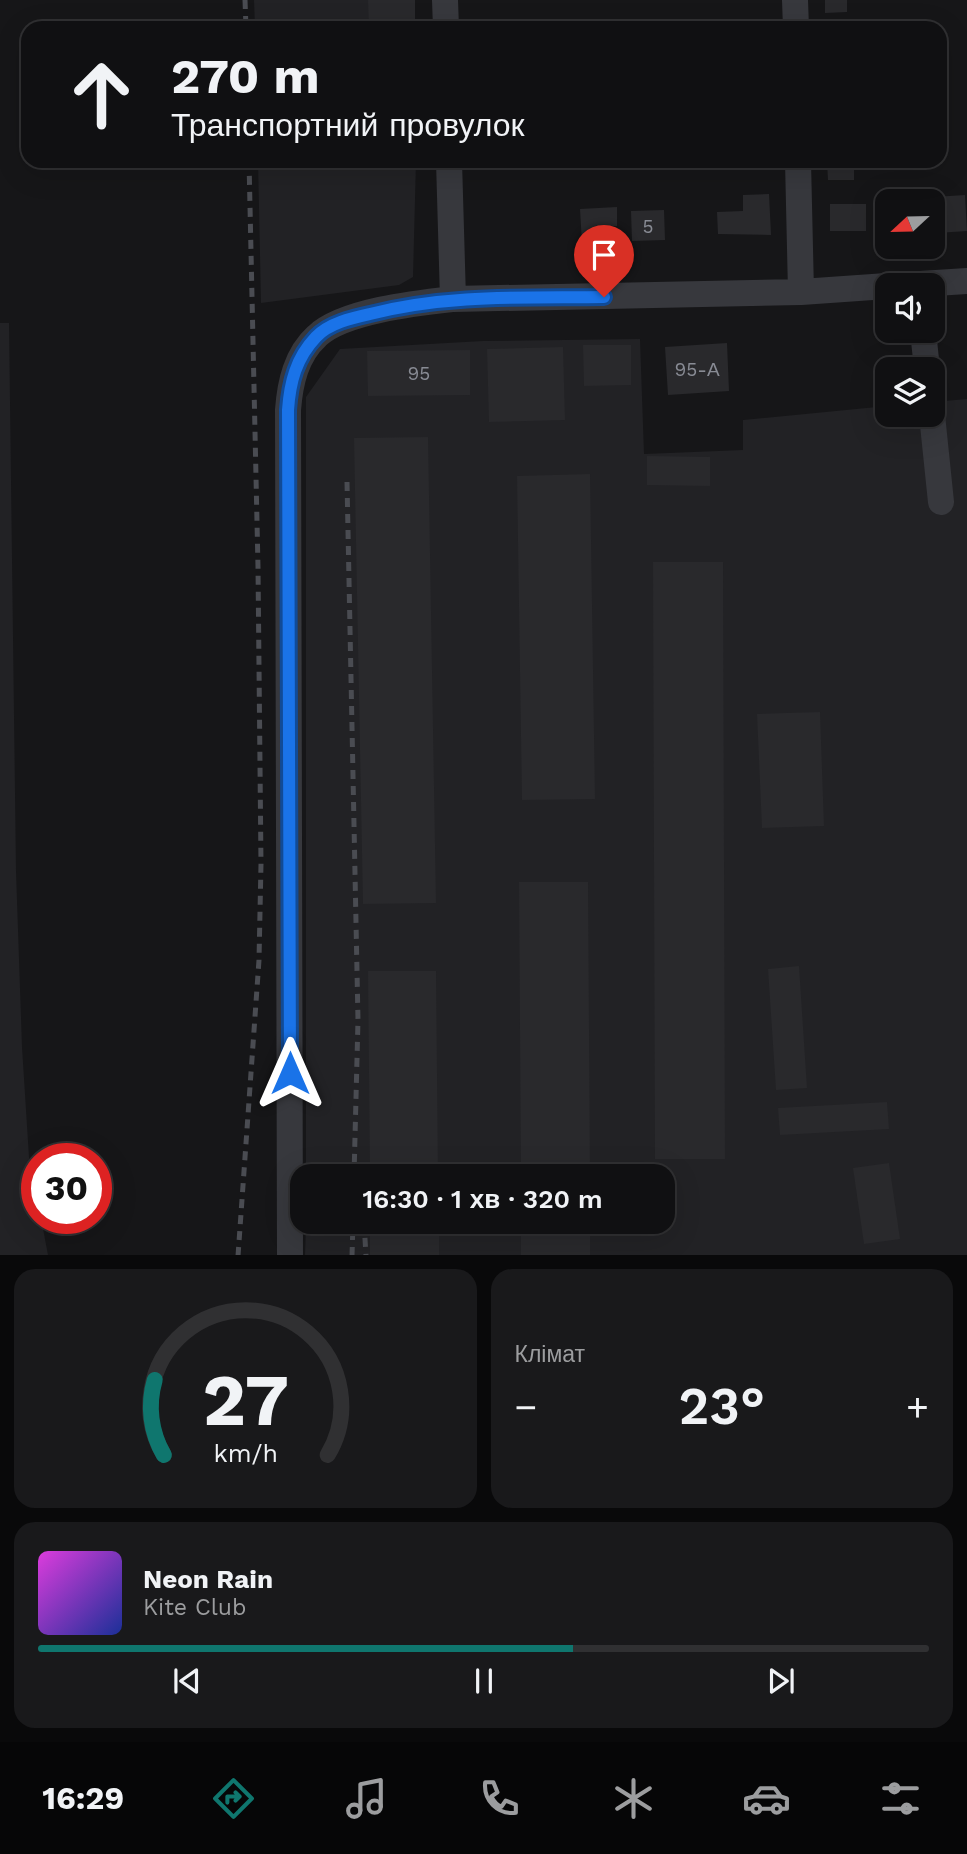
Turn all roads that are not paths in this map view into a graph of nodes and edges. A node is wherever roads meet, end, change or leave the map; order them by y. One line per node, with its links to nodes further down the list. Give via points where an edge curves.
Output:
1 (445, 0): 3 (street)
2 (795, 0): 4 (street)
3 (446, 21)
4 (796, 21)
5 (449, 168): 11 (street)
6 (798, 168): 10 (street)
7 (967, 281): 8 (street)
8 (945, 283)
9 (875, 287): 10 (street)
10 (801, 292): 11 (street)
11 (453, 299): 14 (street, via 414,303 345,320 317,335 289,387)
12 (933, 427): 13 (street)
13 (941, 502)
14 (290, 1255)

